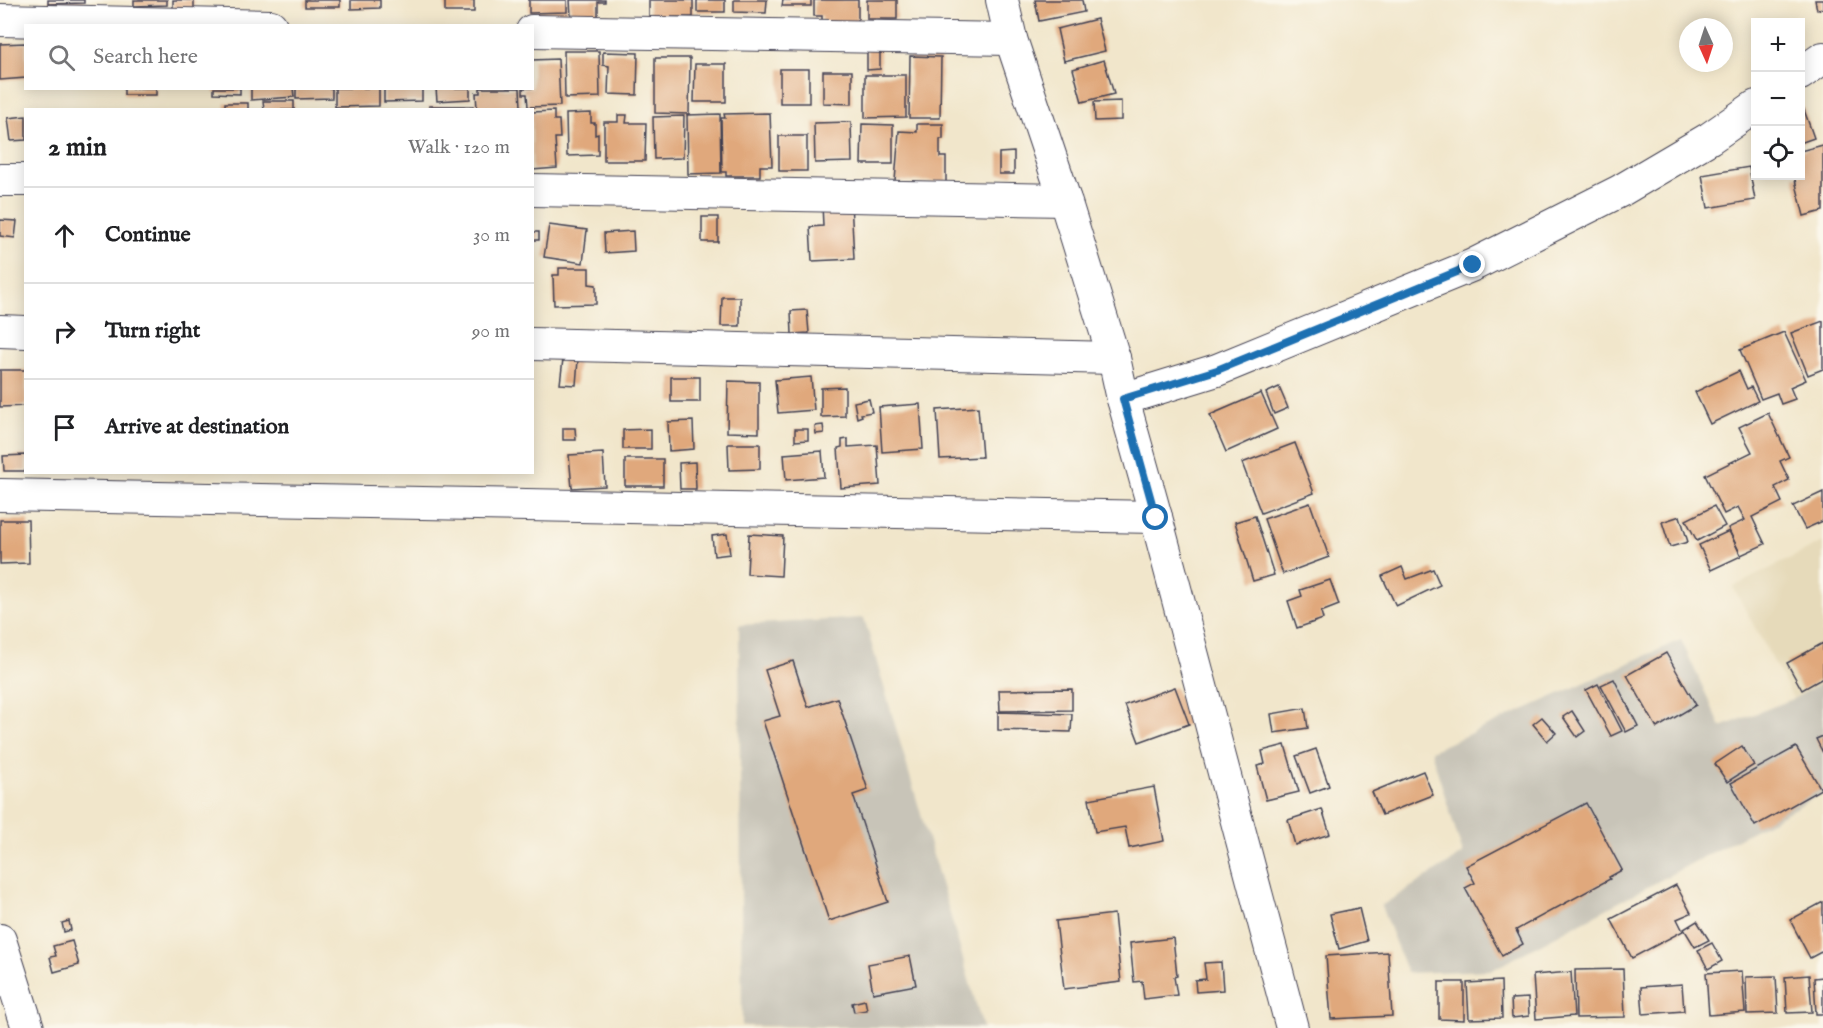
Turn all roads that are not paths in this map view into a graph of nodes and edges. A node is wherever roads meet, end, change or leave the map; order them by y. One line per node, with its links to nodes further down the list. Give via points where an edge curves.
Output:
1 (1002, 0): 5 (street)
2 (0, 20): 3 (street)
3 (181, 24)
4 (534, 31): 5 (street)
5 (1011, 39): 12 (street)
6 (1823, 58): 7 (street)
7 (1803, 72)
8 (1751, 109): 17 (street, via 1620,191 1473,265 1217,370)
9 (0, 180): 10 (street)
10 (24, 180)
11 (534, 190): 12 (street)
12 (1065, 200): 16 (street)
13 (0, 331): 14 (street)
14 (24, 332)
15 (534, 344): 16 (street)
16 (1114, 358): 17 (street)
17 (1123, 399): 19 (street)
18 (0, 495): 19 (street)
19 (1156, 518): 22 (street)
20 (0, 940): 21 (street)
21 (28, 1028)
22 (1292, 1028)

